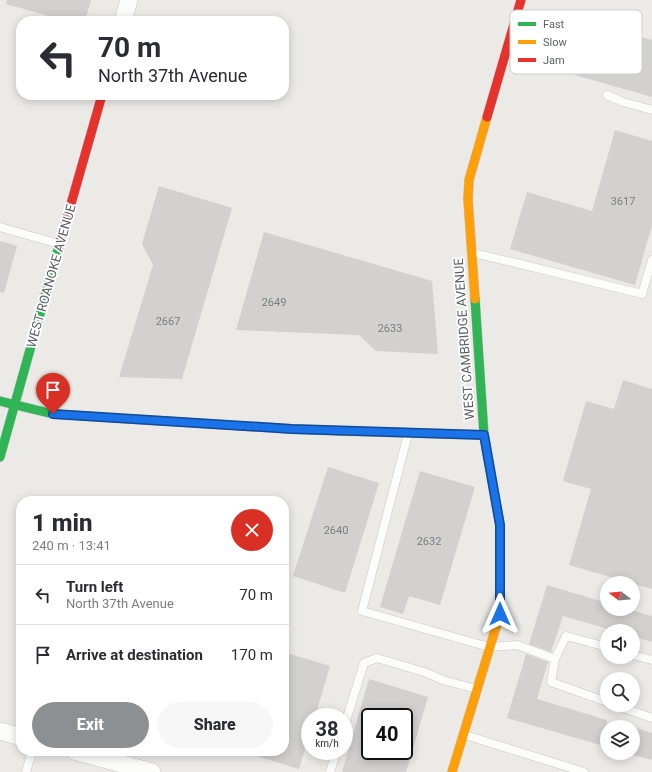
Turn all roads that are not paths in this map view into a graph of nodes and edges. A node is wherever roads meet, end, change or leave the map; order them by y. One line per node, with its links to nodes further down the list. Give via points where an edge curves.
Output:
1 (129, 0): 4 (street)
2 (521, 0): 3 (street, WEST CAMBRIDGE AVENUE)
3 (518, 10)
4 (124, 16)
5 (510, 38): 11 (street, WEST CAMBRIDGE AVENUE, via 469,180)
6 (607, 95): 8 (lane)
7 (101, 100): 10 (street, WEST ROANOKE AVENUE)
8 (652, 110)
9 (0, 227): 10 (lane)
10 (60, 244): 14 (street, WEST ROANOKE AVENUE)
11 (472, 253): 12 (lane, via 642,294); 16 (street, WEST CAMBRIDGE AVENUE)
12 (652, 260)
13 (0, 401): 14 (street)
14 (15, 406): 15 (street, via 53,414 292,429); 17 (street, WEST ROANOKE AVENUE)
15 (408, 433): 16 (street); 19 (lane, via 362,611)
16 (484, 435): 19 (street, WEST CAMBRIDGE AVENUE, via 500,525 500,614)
17 (0, 457)
18 (600, 645): 21 (lane, via 566,636)
19 (489, 647): 21 (lane, via 517,645); 23 (street, WEST CAMBRIDGE AVENUE)
20 (640, 656): 22 (lane)
21 (555, 659): 24 (lane, via 551,682)
22 (652, 660)
23 (477, 690): 25 (lane, via 377,658 364,663); 29 (street, WEST CAMBRIDGE AVENUE)
24 (600, 700)
25 (350, 708)
26 (635, 712): 27 (lane)
27 (652, 718)
28 (0, 731): 30 (street)
29 (463, 734): 37 (street, WEST CAMBRIDGE AVENUE); 38 (lane)
30 (16, 736)
31 (31, 756): 34 (lane)
32 (92, 756): 35 (street)
33 (334, 760): 36 (lane)
34 (26, 772)
35 (150, 772)
36 (330, 772)
37 (452, 772)
38 (584, 772)

